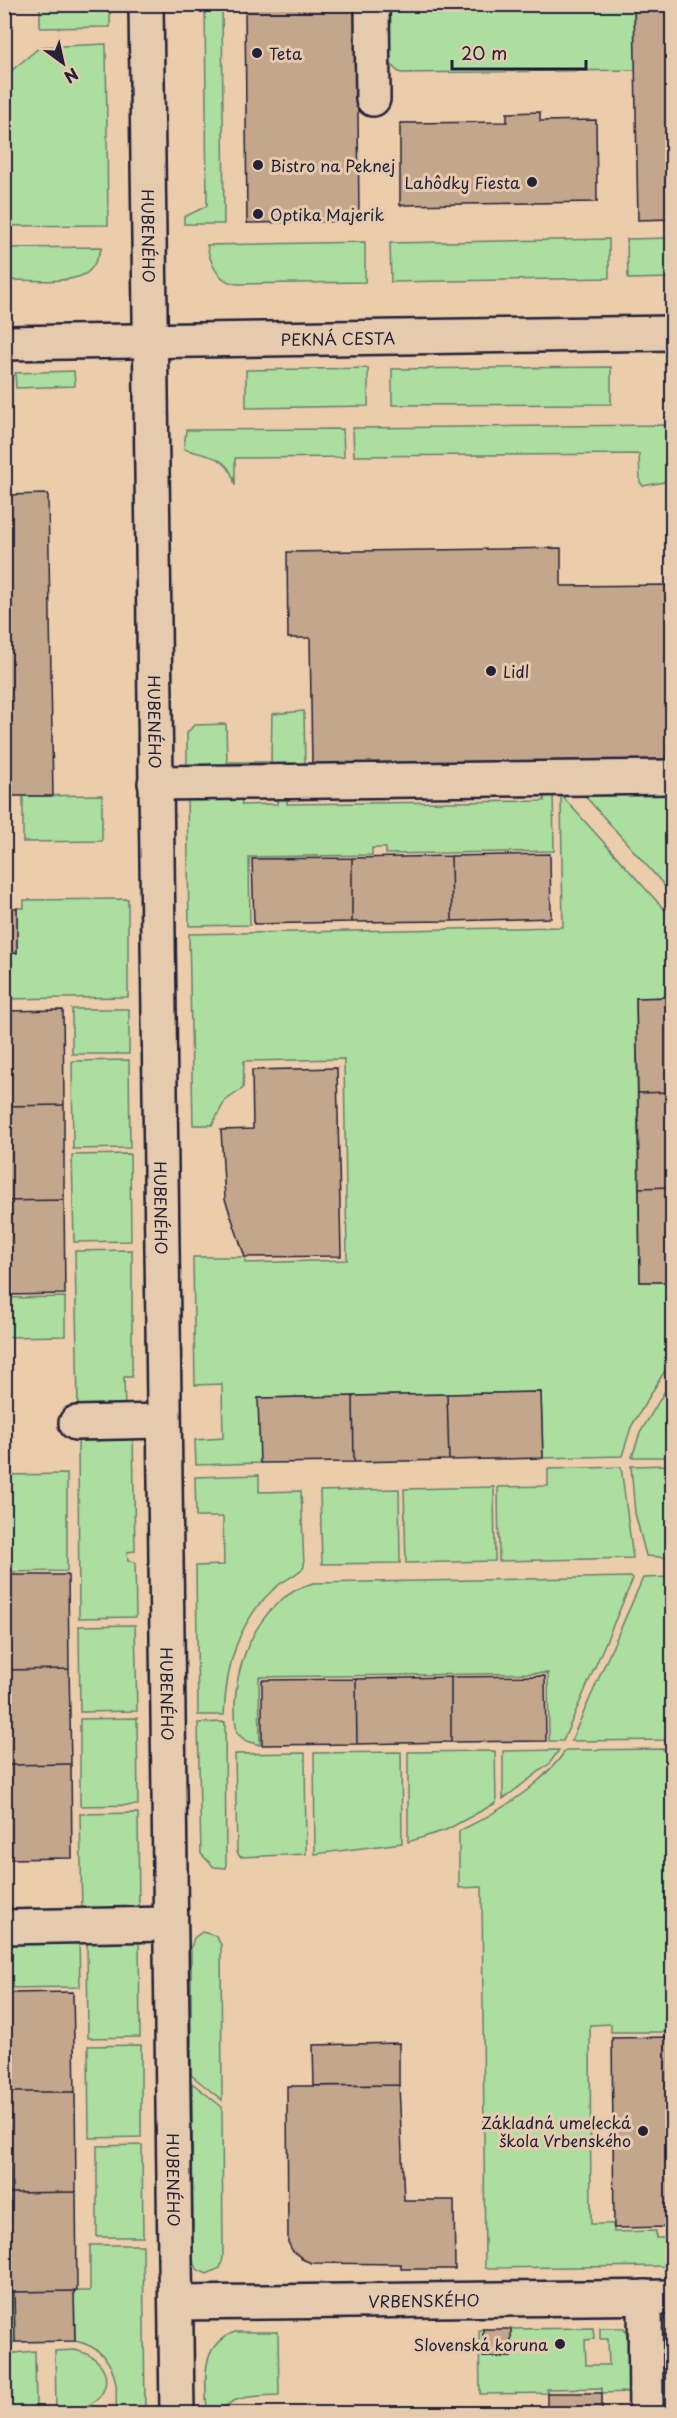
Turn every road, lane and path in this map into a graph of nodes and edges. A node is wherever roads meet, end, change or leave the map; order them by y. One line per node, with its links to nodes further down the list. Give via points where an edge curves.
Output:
1 (146, 4): 5 (street, HUBENÉHO)
2 (372, 4): 3 (street)
3 (372, 99)
4 (672, 333): 5 (street, PEKNÁ CESTA)
5 (150, 340): 6 (street, PEKNÁ CESTA); 8 (street, HUBENÉHO)
6 (4, 343)
7 (672, 777): 8 (street)
8 (155, 783): 9 (street, HUBENÉHO)
9 (162, 1421): 10 (street); 11 (street, HUBENÉHO)
10 (76, 1423)
11 (170, 1924): 12 (street); 14 (street, HUBENÉHO)
12 (4, 1927)
13 (659, 2297): 14 (street, VRBENSKÉHO); 16 (street)
14 (176, 2303): 15 (street, HUBENÉHO)
15 (177, 2414)
16 (646, 2414)

